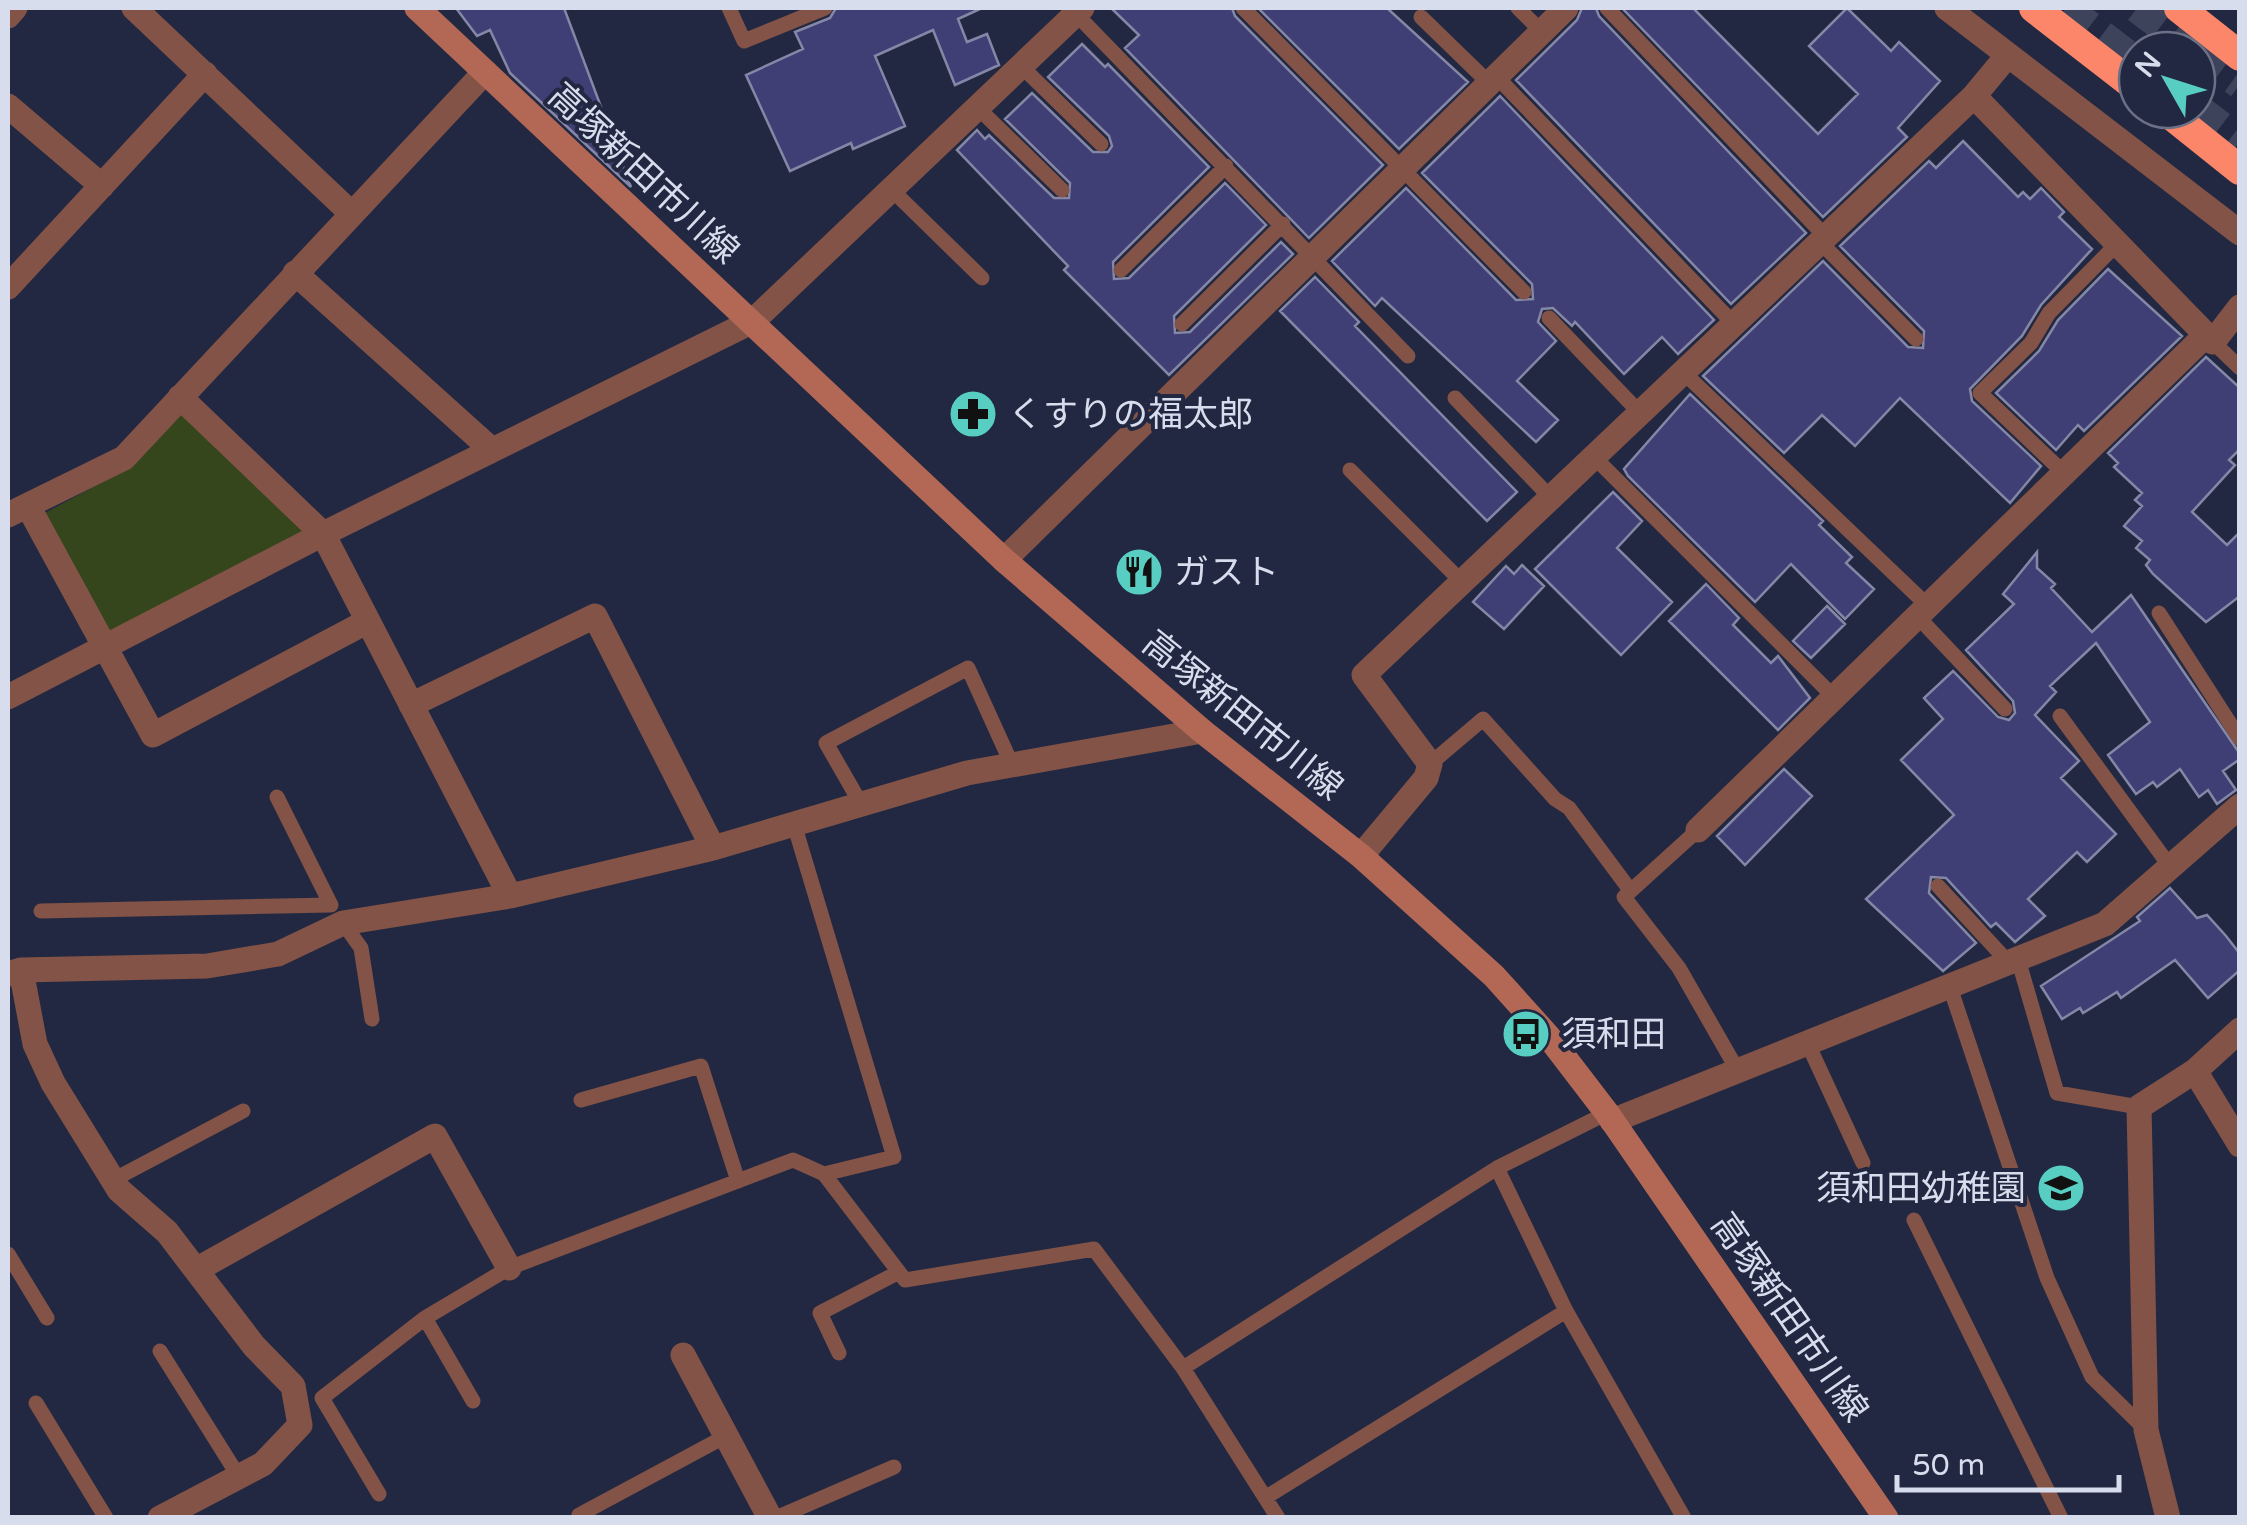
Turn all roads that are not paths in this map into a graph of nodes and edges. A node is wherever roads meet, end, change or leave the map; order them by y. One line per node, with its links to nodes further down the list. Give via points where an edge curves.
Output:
1 (15, 8): 14 (street)
2 (134, 8): 22 (street)
3 (416, 8): 20 (main road, 高塚新田市川線)
4 (729, 8): 5 (lane, via 744,40)
5 (825, 8)
6 (1243, 8): 30 (lane)
7 (1518, 8): 16 (lane)
8 (1566, 8): 16 (street)
9 (1608, 8): 38 (lane)
10 (1947, 8): 17 (street)
11 (2034, 8): 21 (highway)
12 (2179, 8): 18 (highway)
13 (1072, 12): 19 (street); 29 (lane)
14 (8, 16)
15 (1422, 17): 23 (lane)
16 (1542, 31): 23 (street)
17 (2008, 55): 24 (street); 37 (street)
18 (2240, 56)
19 (1021, 66): 26 (street); 28 (lane)
20 (485, 72): 35 (street); 48 (main road, 高塚新田市川線)
21 (2117, 72)
22 (205, 74): 32 (street); 35 (street)
23 (1492, 79): 30 (street); 50 (lane)
24 (1974, 96): 38 (street); 39 (street)
25 (8, 106): 32 (street)
26 (978, 108): 33 (street); 34 (lane)
27 (2190, 130): 31 (highway)
28 (1100, 144)
29 (1226, 166): 36 (lane); 41 (lane)
30 (1404, 167): 40 (street); 45 (lane)
31 (2240, 170)
32 (102, 186): 44 (street)
33 (893, 190): 43 (lane); 48 (street)
34 (1062, 190)
35 (351, 212): 42 (street)
36 (1283, 224): 40 (lane); 49 (lane)
37 (2240, 234)
38 (1823, 240): 50 (street); 52 (lane)
39 (2118, 244): 51 (street); 62 (lane, via 1980,394)
40 (1314, 255): 53 (lane); 66 (street)
41 (1120, 270)
42 (295, 273): 56 (street); 59 (street)
43 (982, 278)
44 (8, 287)
45 (1524, 292)
46 (2240, 307): 51 (street)
47 (1548, 318): 58 (lane)
48 (753, 321): 59 (street); 66 (main road, 高塚新田市川線)
49 (1182, 324)
50 (1734, 324): 55 (street)
51 (2209, 338): 54 (lane); 62 (street)
52 (1916, 340)
53 (1408, 356)
54 (2240, 368)
55 (1682, 372): 58 (street); 68 (lane)
56 (180, 397): 64 (street, via 124,458); 65 (street)
57 (1454, 398): 63 (lane)
58 (1640, 413): 60 (street)
59 (492, 450): 65 (street)
60 (1594, 457): 63 (street); 73 (lane)
61 (1350, 470): 67 (lane)
62 (2064, 473): 68 (street)
63 (1551, 498): 67 (street)
64 (18, 511): 71 (street)
65 (323, 534): 70 (street); 71 (street)
66 (1004, 560): 77 (main road, 高塚新田市川線)
67 (1462, 582): 79 (street, via 1364,675)
68 (1922, 611): 73 (street); 75 (lane)
69 (2159, 612): 78 (lane)
70 (368, 621): 71 (street, via 153,736); 74 (street)
71 (105, 647): 72 (street)
72 (8, 697)
73 (1834, 698): 85 (street)
74 (411, 705): 86 (street, via 594,616); 91 (street)
75 (2005, 709)
76 (2060, 716): 88 (lane)
77 (1202, 731): 80 (street); 87 (main road, 高塚新田市川線)
78 (2240, 739)
79 (1430, 764): 87 (street, via 1426,778); 90 (lane, via 1483,718 1569,808)
80 (1012, 765): 82 (street); 82 (lane, via 968,668 826,744)
81 (278, 797): 93 (lane)
82 (861, 804): 84 (street)
83 (2240, 806): 88 (street)
84 (794, 824): 86 (street); 109 (lane, via 894,1157)
85 (1698, 830): 90 (lane)
86 (713, 848): 91 (street)
87 (1361, 856): 105 (main road, 高塚新田市川線, via 1494,976)
88 (2170, 865): 94 (street, via 2105,924)
89 (1938, 886): 94 (lane)
90 (1630, 890): 100 (lane, via 1624,897 1680,968)
91 (510, 896): 93 (street)
92 (41, 911): 93 (lane)
93 (337, 914): 95 (street, via 278,954 207,966); 97 (lane, via 360,948)
94 (2014, 961): 96 (street); 103 (lane, via 2057,1093)
95 (14, 972): 110 (street, via 53,1083)
96 (1949, 984): 99 (street); 126 (lane, via 2046,1278 2092,1376)
97 (372, 1019)
98 (2240, 1030): 101 (street)
99 (1807, 1042): 100 (street); 107 (lane)
100 (1738, 1071): 105 (street)
101 (2195, 1071): 103 (street); 106 (street)
102 (581, 1100): 111 (lane, via 701,1066)
103 (2139, 1107): 126 (street)
104 (243, 1110): 110 (lane)
105 (1610, 1117): 108 (lane); 138 (main road, 高塚新田市川線)
106 (2240, 1145)
107 (1864, 1163)
108 (1497, 1168): 117 (lane); 123 (lane)
109 (824, 1174): 111 (lane, via 793,1160); 116 (lane)
110 (114, 1180): 115 (street)
111 (738, 1181): 114 (lane)
112 (1914, 1220): 139 (lane)
113 (8, 1254): 118 (lane)
114 (509, 1268): 115 (street, via 435,1136); 119 (lane)
115 (196, 1270): 129 (street, via 293,1386 300,1425 263,1464)
116 (899, 1272): 121 (lane, via 820,1313); 123 (lane, via 905,1280 1094,1249)
117 (1566, 1311): 131 (lane); 137 (lane)
118 (47, 1318)
119 (425, 1318): 124 (lane); 130 (lane, via 322,1398)
120 (160, 1352): 129 (lane)
121 (839, 1353)
122 (683, 1355): 127 (street)
123 (1182, 1368): 131 (lane)
124 (473, 1401)
125 (36, 1403): 133 (lane)
126 (2146, 1430): 140 (street)
127 (726, 1436): 132 (lane); 135 (street)
128 (894, 1467): 135 (lane)
129 (239, 1477): 134 (street)
130 (379, 1494)
131 (1268, 1496): 136 (lane)
132 (579, 1514)
133 (106, 1518)
134 (160, 1518)
135 (773, 1518)
136 (1278, 1518)
137 (1684, 1518)
138 (1886, 1518)
139 (2061, 1518)
140 (2168, 1518)

